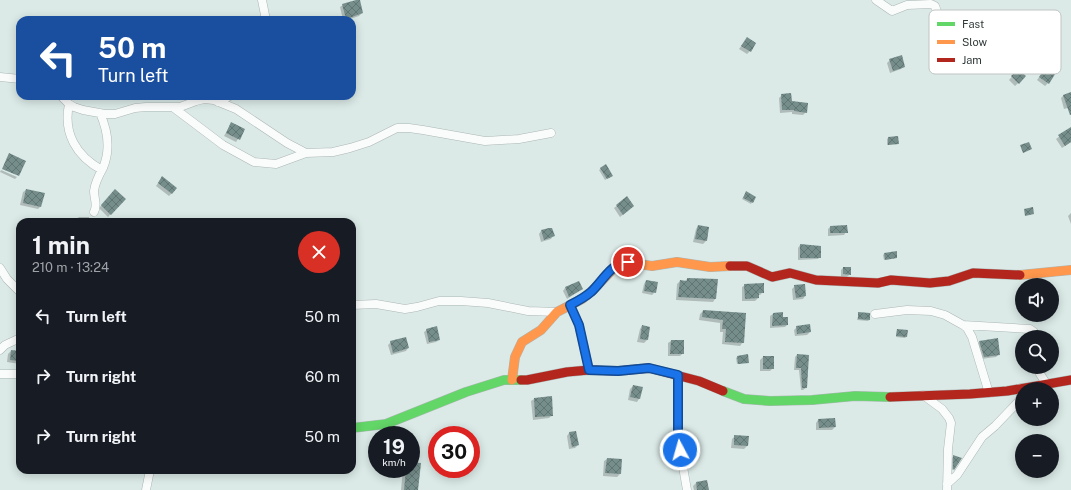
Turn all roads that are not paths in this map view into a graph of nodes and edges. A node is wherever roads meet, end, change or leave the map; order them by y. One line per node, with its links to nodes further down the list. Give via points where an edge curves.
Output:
1 (262, 0): 4 (street)
2 (876, 0): 3 (street, via 892,11 908,5 931,4)
3 (936, 10)
4 (265, 16)
5 (0, 77): 6 (street)
6 (16, 79)
7 (64, 100): 12 (street)
8 (196, 100): 13 (street)
9 (209, 100): 11 (street)
10 (222, 100): 11 (street)
11 (218, 102): 16 (street, via 236,109)
12 (68, 104): 14 (street); 17 (street, via 71,141 86,160)
13 (174, 108): 14 (street, via 146,107 115,114); 16 (street, via 223,145 254,162 276,164)
14 (100, 113): 17 (street, via 108,139)
15 (551, 133): 16 (street, via 519,139 485,141 397,128 350,148)
16 (306, 153)
17 (102, 170): 18 (street, via 94,191)
18 (94, 212)
19 (0, 268): 21 (street)
20 (1071, 270): 24 (street, via 1025,275 973,273 949,281 930,283 816,280 790,273 772,277 747,266 710,266 676,262 652,266 625,262 616,266 582,299)
21 (4, 281): 22 (street)
22 (16, 289)
23 (356, 305): 25 (street, via 376,304 405,309 439,301 461,301 488,303 528,311)
24 (570, 305): 25 (street); 31 (street, via 579,325)
25 (557, 312): 35 (street, via 543,328 519,346)
26 (876, 314): 27 (street, via 907,310 931,311)
27 (963, 325): 28 (street); 39 (street, via 972,337)
28 (1031, 330)
29 (16, 339): 30 (street)
30 (1, 345)
31 (589, 370): 34 (street, via 649,368); 35 (street)
32 (0, 374): 33 (street)
33 (16, 374)
34 (678, 375): 40 (street, via 699,380 744,399 754,400); 46 (street, via 678,438)
35 (512, 380): 42 (street, via 466,392 386,424)
36 (1071, 380): 37 (street)
37 (1054, 382)
38 (1015, 389): 39 (street)
39 (989, 392): 40 (street)
40 (923, 396): 44 (street, via 942,409 951,423)
41 (1015, 405): 44 (street, via 982,436)
42 (356, 428)
43 (149, 474): 45 (street)
44 (947, 487)
45 (146, 490)
46 (687, 490)

